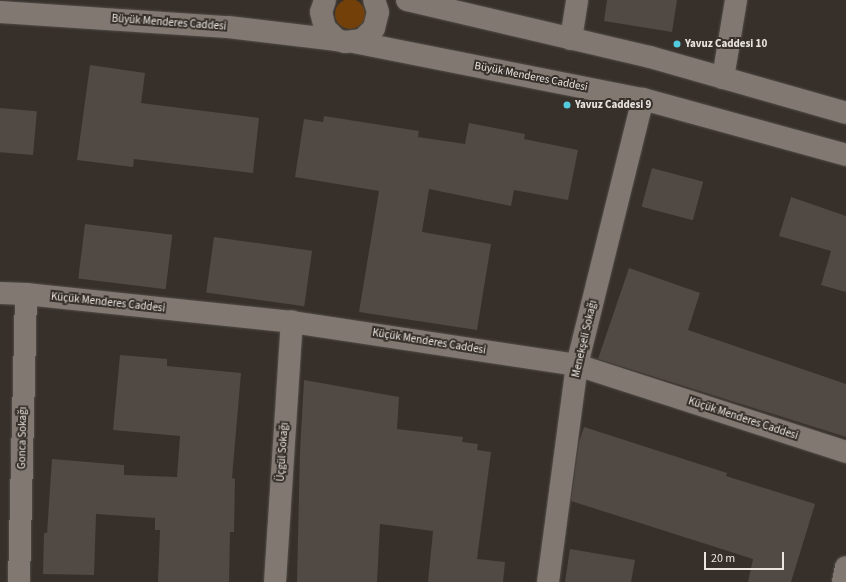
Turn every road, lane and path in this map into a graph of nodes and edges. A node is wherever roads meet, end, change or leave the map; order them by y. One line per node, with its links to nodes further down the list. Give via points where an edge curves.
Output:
1 (325, 0): 8 (street, via 321,12 322,20 330,35)
2 (374, 0): 8 (street, via 378,12 374,28 362,40)
3 (407, 0): 7 (street)
4 (577, 0): 7 (street)
5 (736, 0): 9 (street)
6 (0, 12): 8 (street, Büyük Menderes Caddesi, via 228,27)
7 (571, 39): 9 (street, via 650,57)
8 (346, 41): 10 (street, Büyük Menderes Caddesi)
9 (723, 78): 11 (street)
10 (643, 99): 12 (street, Büyük Menderes Caddesi); 16 (street, Menekşeli Sokağı)
11 (846, 113)
12 (846, 155)
13 (0, 293): 14 (street, Küçük Menderes Caddesi)
14 (26, 294): 15 (street, Küçük Menderes Caddesi); 19 (street, Gonca Sokağı)
15 (292, 322): 16 (street, Küçük Menderes Caddesi); 20 (street, Üçgül Sokağı)
16 (578, 364): 17 (street, Küçük Menderes Caddesi); 21 (street, Menekşeli Sokağı)
17 (846, 452)
18 (846, 567): 22 (street)
19 (19, 582)
20 (275, 582)
21 (548, 582)
22 (843, 582)

